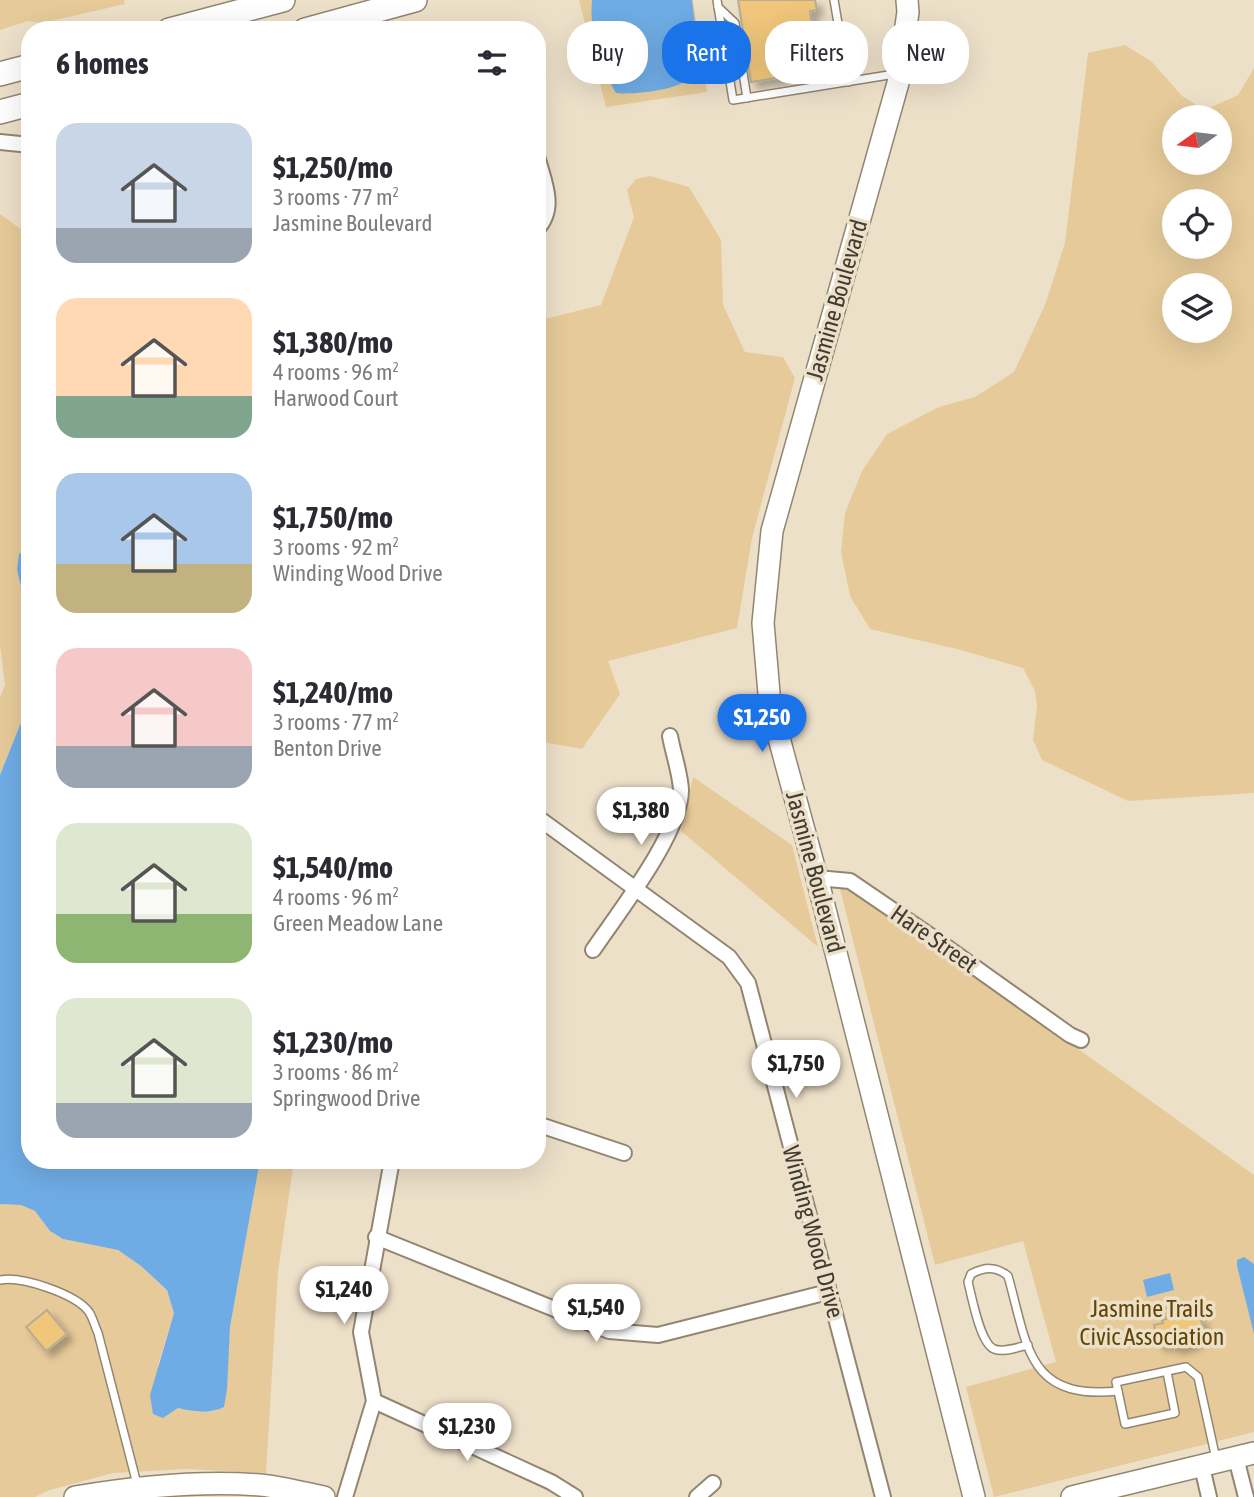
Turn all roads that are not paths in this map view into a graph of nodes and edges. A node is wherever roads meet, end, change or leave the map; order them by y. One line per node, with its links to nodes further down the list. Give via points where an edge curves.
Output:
1 (283, 0): 6 (main road)
2 (415, 0): 8 (main road)
3 (834, 0): 9 (lane)
4 (907, 0): 10 (street, Jasmine Boulevard)
5 (717, 3): 15 (lane, via 735,23); 15 (lane, via 733,100)
6 (238, 6): 7 (main road)
7 (195, 21)
8 (338, 21)
9 (838, 21)
10 (907, 21)
11 (21, 68): 12 (main road)
12 (0, 74)
13 (835, 84): 15 (lane)
14 (896, 84): 22 (street, Jasmine Boulevard, via 772,531 763,623 770,705)
15 (747, 98)
16 (21, 106): 17 (main road)
17 (0, 112)
18 (0, 142): 19 (street)
19 (21, 144)
20 (670, 736): 23 (street, via 681,790 664,845)
21 (546, 824): 23 (street, Winding Wood Drive)
22 (817, 878): 25 (street, Hare Street, via 850,881); 46 (street, Jasmine Boulevard)
23 (634, 889): 24 (street); 31 (street, Winding Wood Drive, via 729,957 748,983)
24 (593, 950)
25 (1081, 1040)
26 (546, 1127): 27 (street)
27 (624, 1153)
28 (389, 1169): 29 (street)
29 (376, 1237): 31 (street, via 610,1331 658,1335); 35 (street, via 361,1332)
30 (0, 1280): 38 (lane, via 50,1289 88,1311 99,1333)
31 (828, 1292): 45 (street, Winding Wood Drive)
32 (1028, 1345): 32 (lane, via 1008,1276 990,1268 971,1274 968,1282 988,1345 1003,1351); 34 (lane, via 1043,1375 1057,1385 1087,1392)
33 (1167, 1372): 34 (lane, via 1116,1382); 34 (lane, via 1175,1413 1125,1424); 36 (lane, via 1186,1367 1198,1377)
34 (1118, 1391)
35 (374, 1401): 42 (street); 43 (street)
36 (1227, 1460): 47 (street); 48 (street); 49 (street)
37 (713, 1483): 44 (street)
38 (138, 1488): 39 (street); 40 (street)
39 (186, 1491): 41 (street, via 261,1485)
40 (75, 1497)
41 (324, 1497)
42 (345, 1497)
43 (575, 1497)
44 (697, 1497)
45 (883, 1497)
46 (974, 1497)
47 (1072, 1497)
48 (1209, 1497)
49 (1246, 1497)

